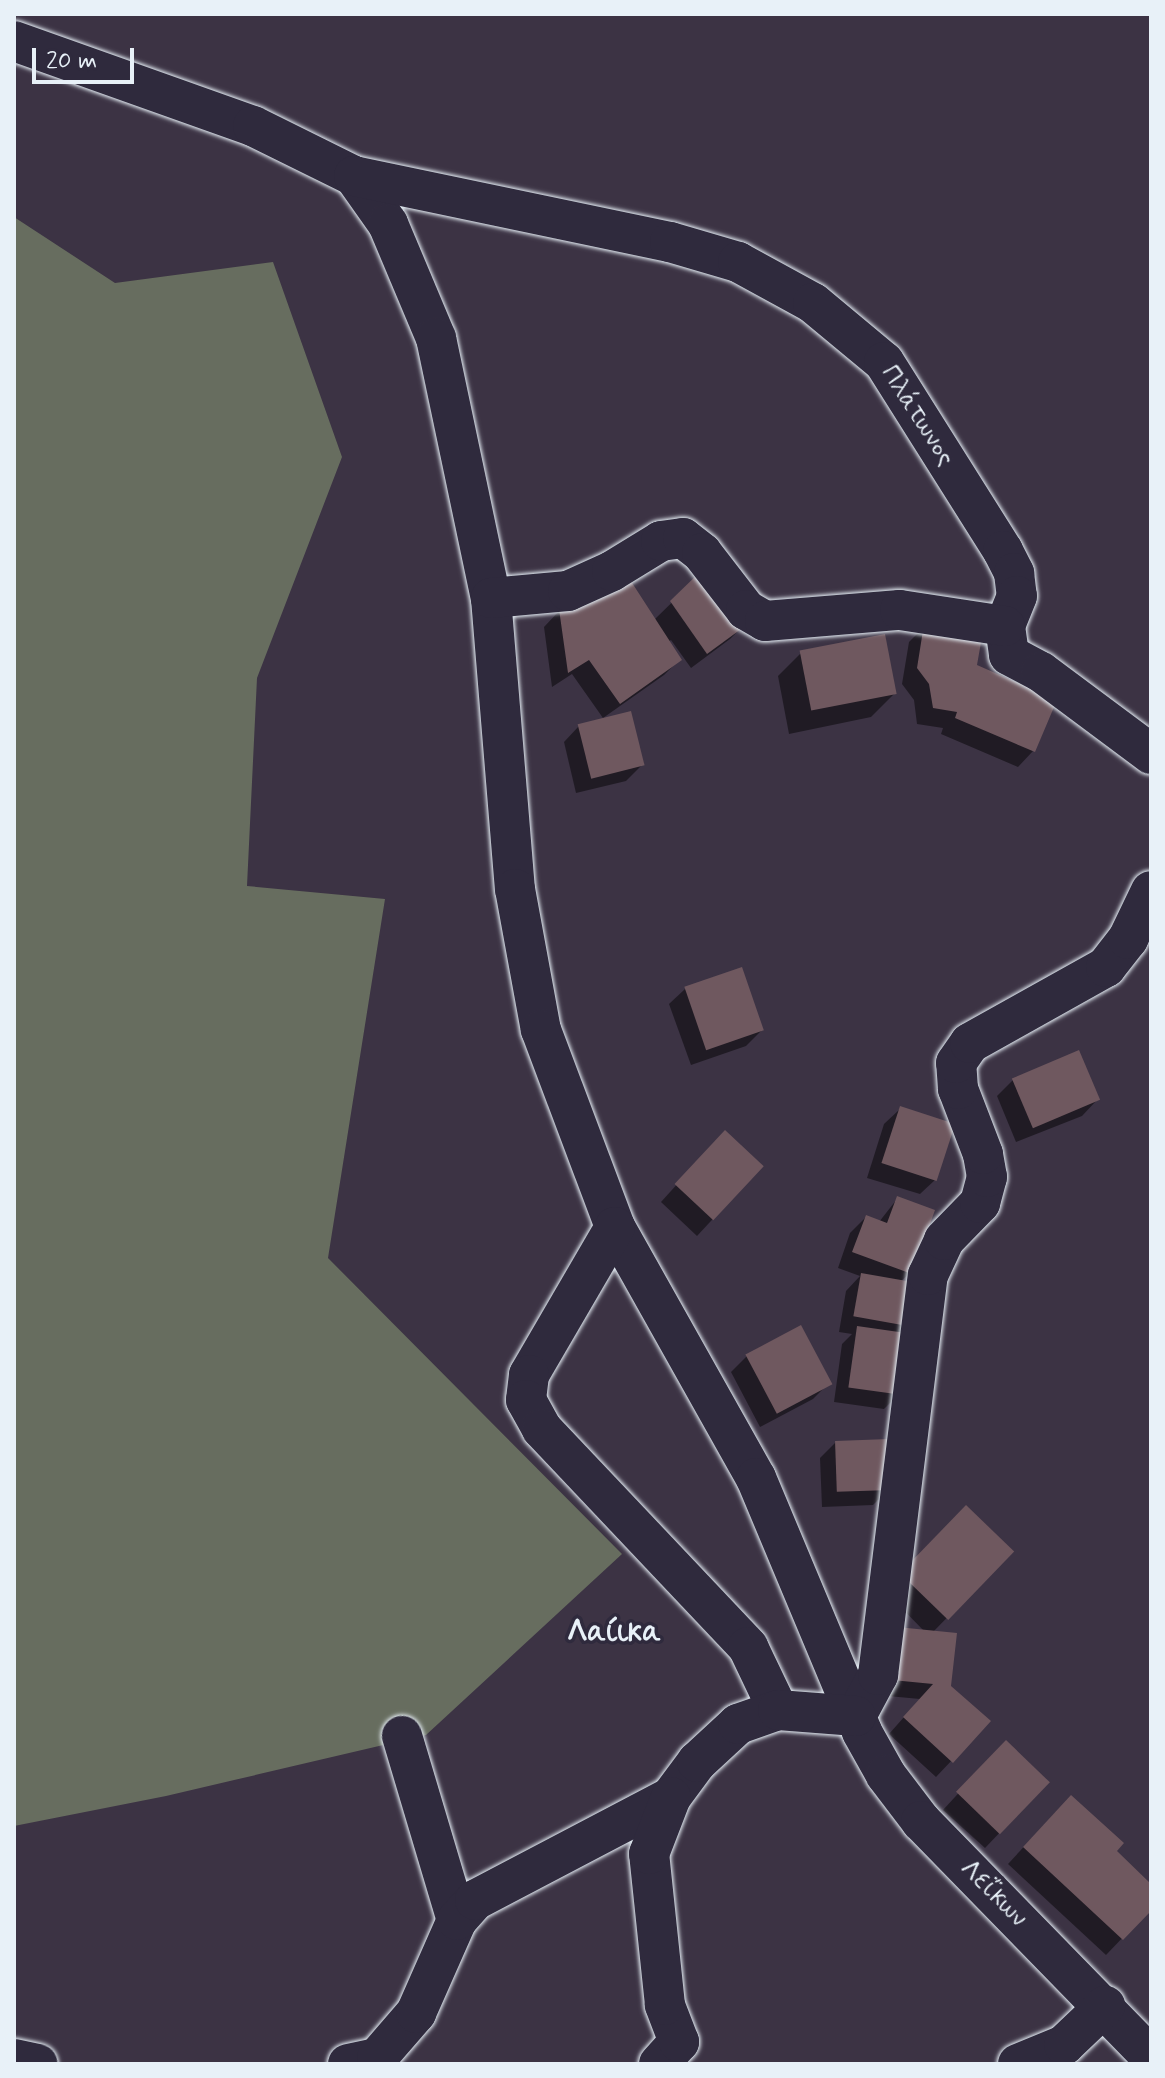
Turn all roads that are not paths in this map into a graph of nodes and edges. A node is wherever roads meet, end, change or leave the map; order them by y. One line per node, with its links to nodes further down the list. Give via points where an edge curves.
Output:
1 (14, 41): 2 (street, via 253,126)
2 (354, 176): 3 (street, Λεΐκων, via 388,224 436,338); 4 (street, Πλάτωνος, via 670,242 738,262 813,303 884,362 1003,551 1017,596)
3 (491, 598): 4 (street, via 568,591 661,541 683,538 702,553 746,610 765,621 900,610); 7 (street, Λεΐκων, via 515,889 541,1030)
4 (1005, 626): 5 (street, via 1009,655 1041,672)
5 (1151, 754)
6 (1151, 891): 9 (street, via 1128,939 1106,967 970,1043 956,1063 958,1089 987,1177 980,1203 944,1240 928,1275 878,1675)
7 (615, 1227): 8 (street, via 529,1375 526,1400 542,1429 748,1647); 9 (street, Λεΐκων, via 756,1478)
8 (778, 1710): 9 (street); 11 (street, via 738,1724 697,1762)
9 (856, 1716): 13 (street, Λεΐκων, via 886,1775 915,1815)
10 (402, 1736): 12 (street)
11 (671, 1797): 12 (street, via 475,1900); 14 (street, via 649,1854 665,2005)
12 (457, 1920): 17 (street, via 416,2013)
13 (1105, 2006): 15 (street, Λεΐκων); 19 (street, via 1064,2045)
14 (678, 2057)
15 (1151, 2057)
16 (14, 2059): 18 (street)
17 (369, 2062)
18 (37, 2064)
19 (1018, 2064)

